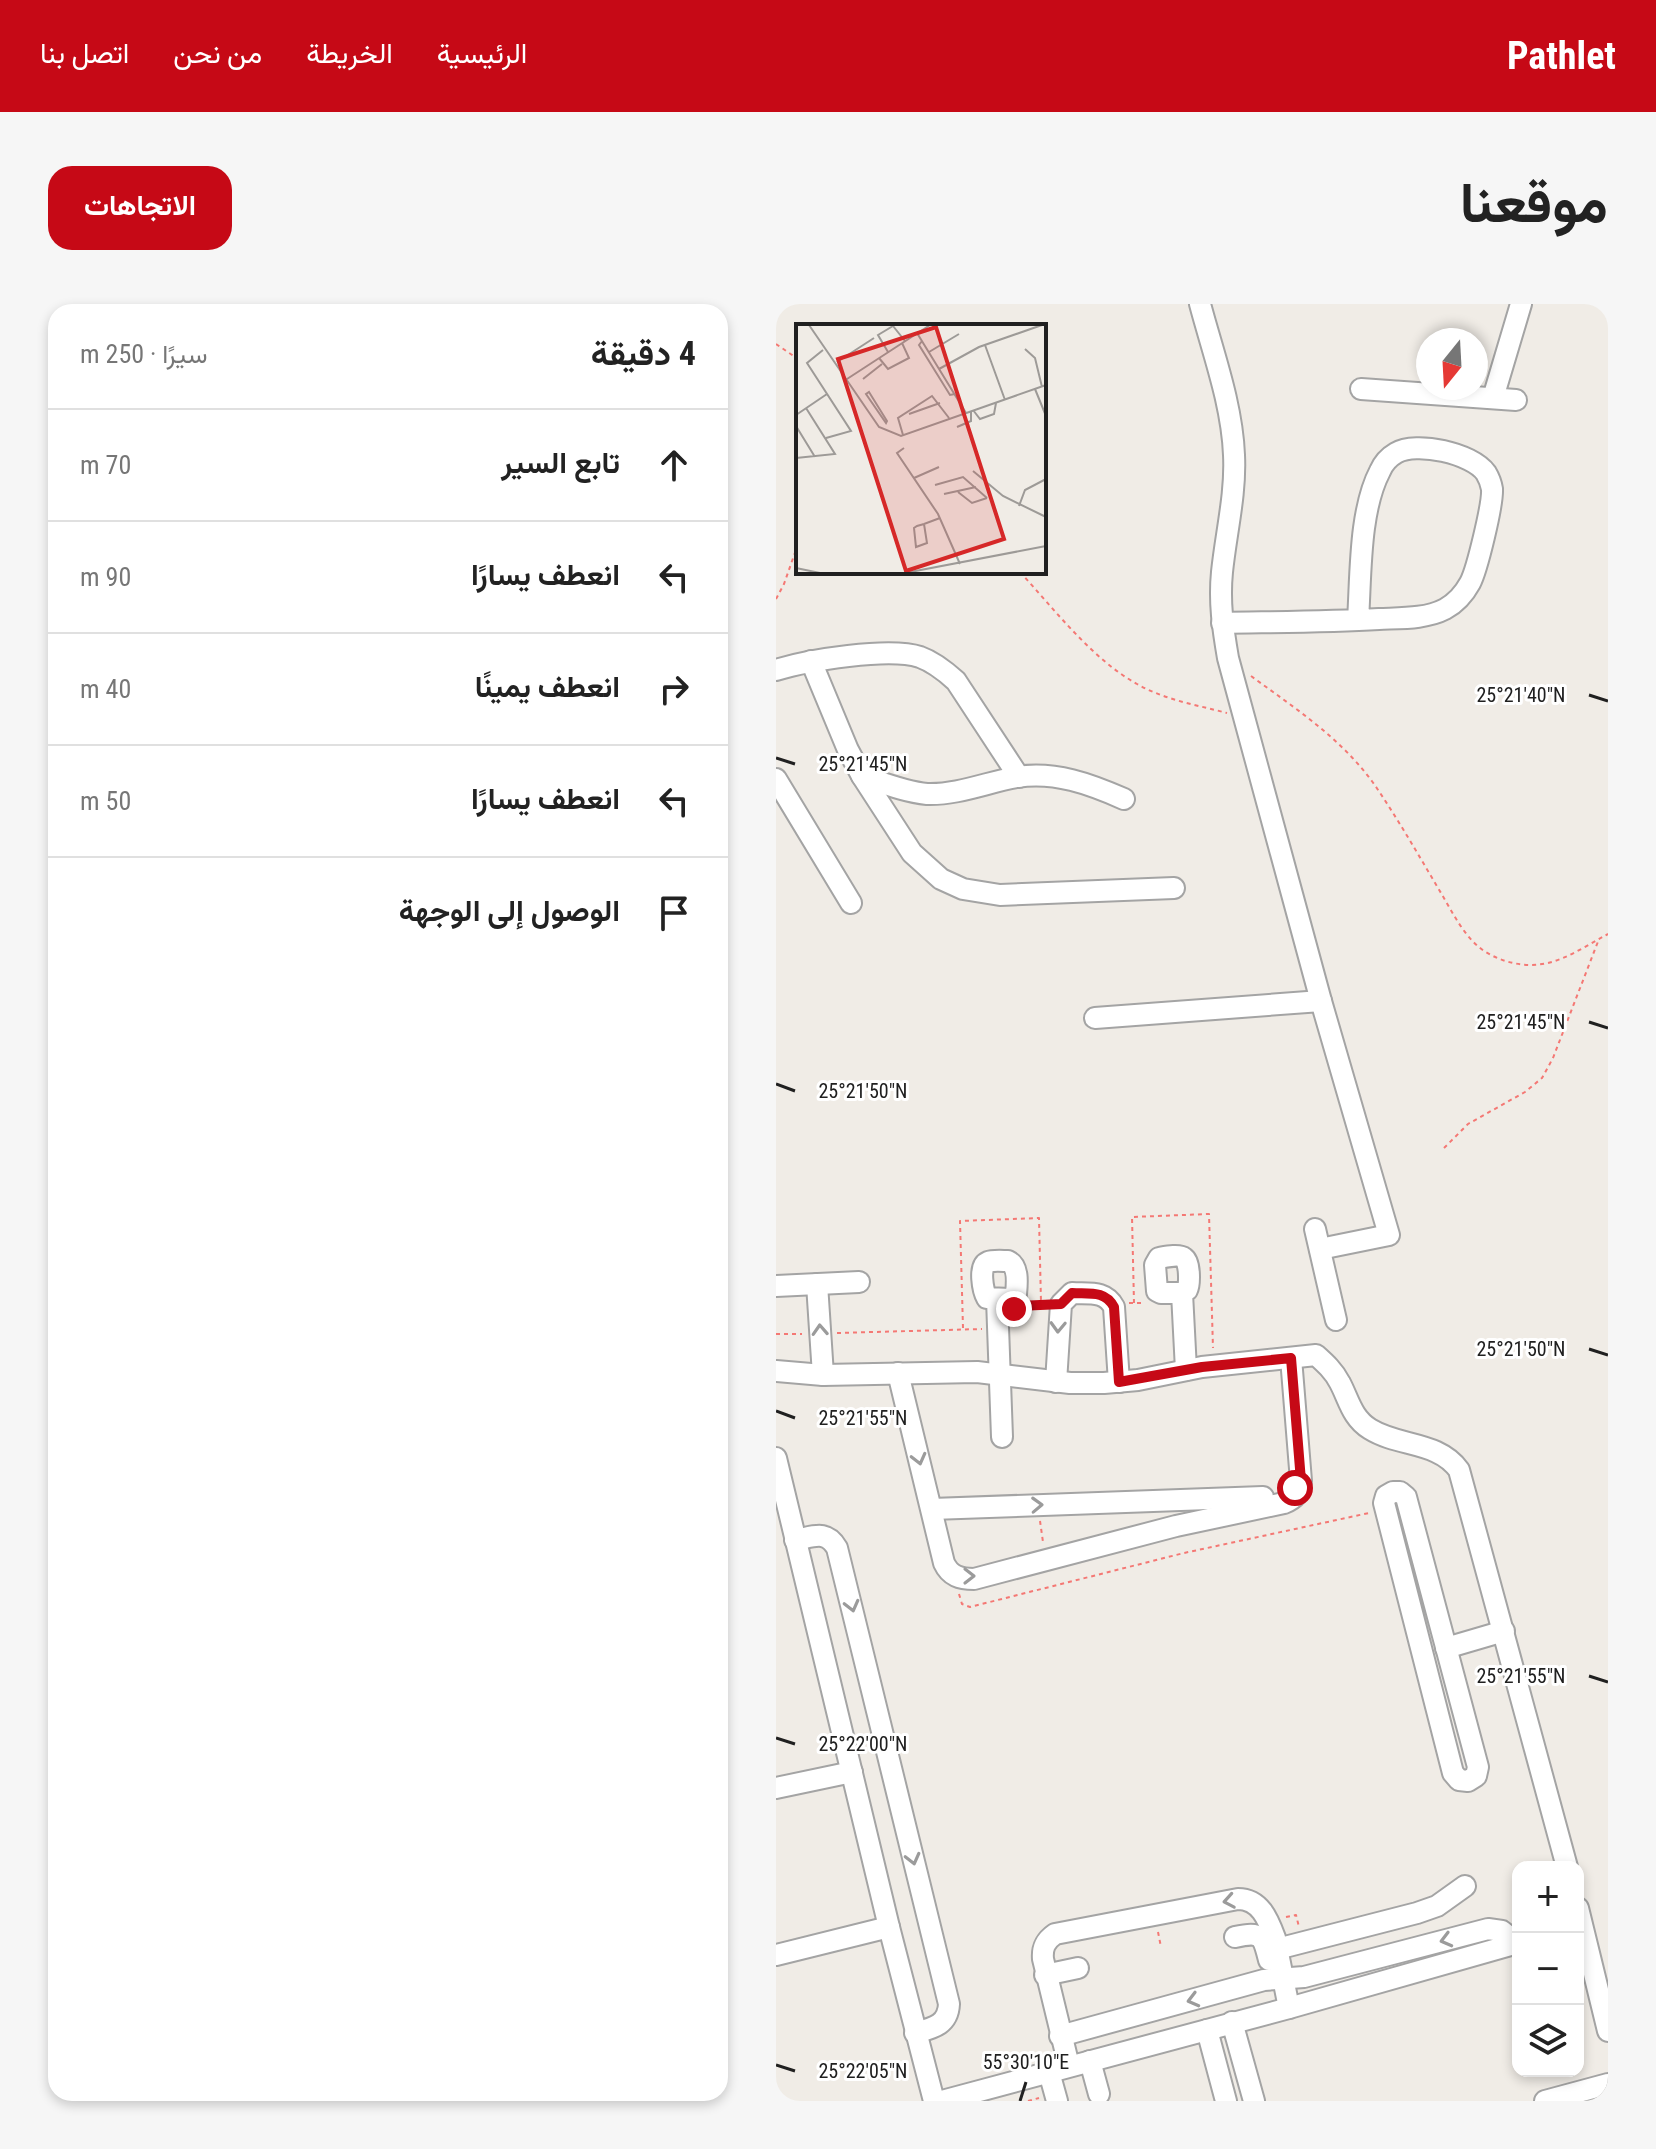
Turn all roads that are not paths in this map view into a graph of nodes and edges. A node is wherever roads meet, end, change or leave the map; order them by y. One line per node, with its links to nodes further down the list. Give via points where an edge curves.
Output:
1 (1200, 304): 7 (street, via 1230,418 1234,454)
2 (1521, 304): 4 (street)
3 (1361, 389): 4 (street)
4 (1493, 398): 5 (street)
5 (1516, 400)
6 (1358, 620): 6 (street, via 1368,506 1385,463 1403,450 1423,449 1477,463 1487,474 1492,495 1477,566 1465,592 1429,615); 7 (street)
7 (1222, 623): 16 (street)
8 (811, 661): 9 (street); 10 (street); 11 (street, via 902,653 932,662 956,681)
9 (776, 670)
10 (862, 776): 11 (street, via 928,794); 14 (street, via 912,853 930,872 963,889 1000,895)
11 (1019, 777): 13 (street, via 1061,777)
12 (776, 779): 15 (street)
13 (1124, 799)
14 (1174, 888)
15 (851, 903)
16 (1321, 1001): 17 (street); 19 (street, via 1389,1235)
17 (1095, 1018)
18 (1315, 1229): 19 (street)
19 (1320, 1249): 25 (street)
20 (859, 1282): 21 (street)
21 (817, 1284): 22 (street); 31 (street, one-way to 21)
22 (776, 1286)
23 (1182, 1293): 27 (street)
24 (997, 1299): 30 (street)
25 (1336, 1320)
26 (1291, 1358): 27 (street); 36 (street); 39 (street, via 1316,1355 1323,1361 1341,1383 1351,1410 1370,1429 1427,1447 1454,1463 1463,1478)
27 (1186, 1370): 33 (street)
28 (776, 1371): 31 (street)
29 (898, 1373): 30 (street); 31 (street); 37 (street, one-way to 37)
30 (1000, 1374): 32 (street); 34 (street)
31 (823, 1375)
32 (1056, 1382): 33 (street); 33 (street, one-way to 32, via 1112,1303 1099,1294 1072,1293 1061,1304)
33 (1119, 1382)
34 (1002, 1437)
35 (776, 1458): 38 (street)
36 (1301, 1483): 37 (street, one-way to 36, via 1267,1497); 37 (street, one-way to 36, via 944,1563 955,1576 974,1579 1284,1503 1294,1498)
37 (932, 1509)
38 (795, 1540): 43 (street); 60 (street, one-way to 60, via 825,1535 837,1548 949,2004 943,2022)
39 (1504, 1631): 41 (street); 45 (street)
40 (1421, 1648): 41 (street); 41 (street, via 1386,1509 1389,1493 1406,1497); 42 (street)
41 (1447, 1651): 42 (street, via 1439,1669); 42 (street, via 1478,1767 1468,1781 1453,1773)
42 (1427, 1670)
43 (852, 1772): 44 (street); 47 (street)
44 (776, 1788)
45 (1565, 1861)
46 (1465, 1886): 53 (street, via 1437,1906)
47 (889, 1927): 52 (street); 60 (street)
48 (1583, 1933): 59 (street)
49 (1235, 1937): 53 (street, via 1261,1937)
50 (1512, 1938): 53 (street, one-way to 53, via 1488,1929 1304,1977)
51 (1512, 1945): 56 (street)
52 (776, 1955)
53 (1276, 1963): 55 (street, one-way to 55, via 1271,1927 1261,1909 1238,1899 1055,1934 1043,1947); 56 (street); 61 (street, one-way to 61, via 1264,1980)
54 (1078, 1968): 55 (street)
55 (1045, 1975): 61 (street)
56 (1289, 2008): 57 (street)
57 (1232, 2022): 58 (street); 70 (street)
58 (1207, 2030): 62 (street); 69 (street)
59 (1608, 2031)
60 (915, 2033): 66 (street)
61 (1060, 2036): 63 (street)
62 (1090, 2061): 63 (street); 65 (street)
63 (1059, 2069): 67 (street); 68 (street)
64 (1608, 2084): 71 (street)
65 (1099, 2094)
66 (934, 2101)
67 (942, 2101)
68 (1057, 2101)
69 (1226, 2101)
70 (1254, 2101)
71 (1545, 2101)

